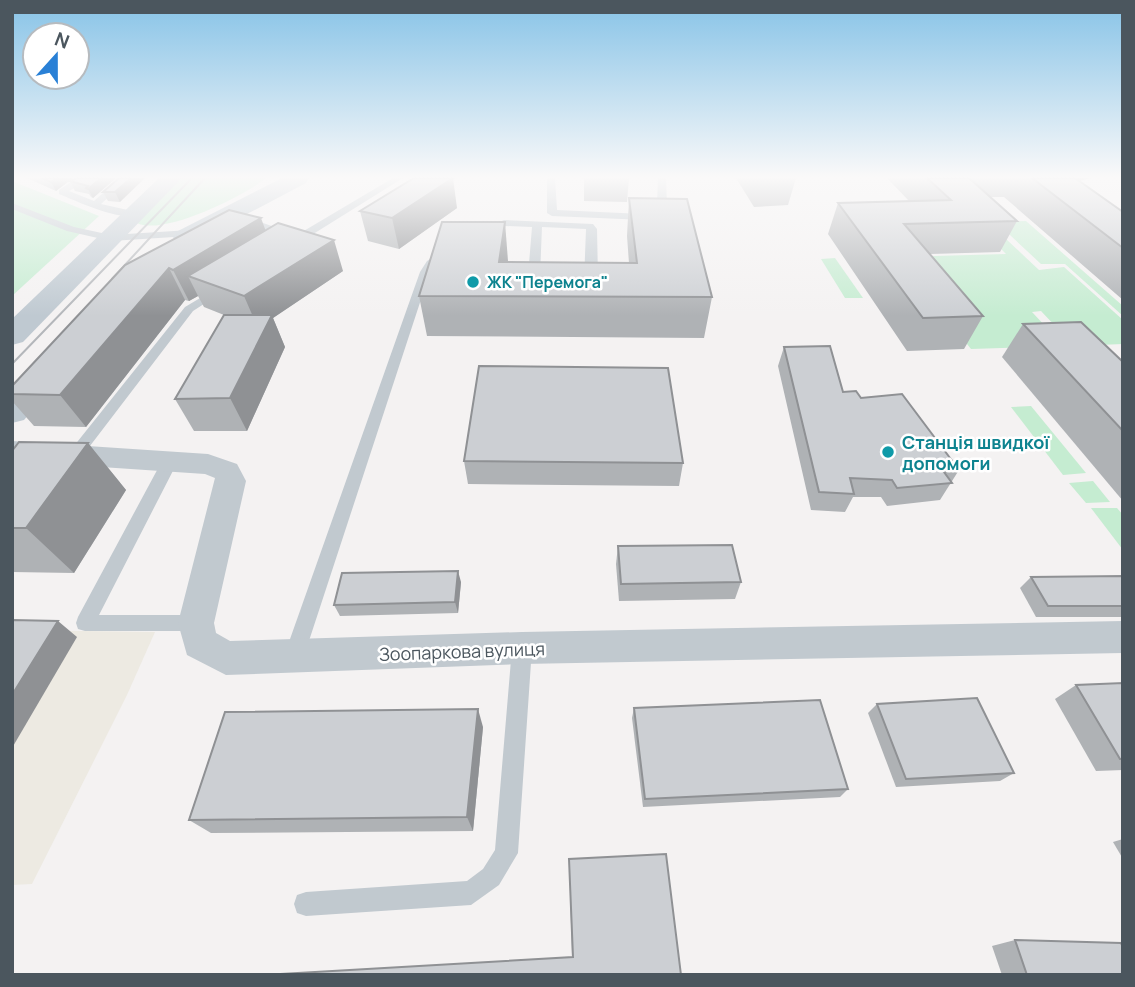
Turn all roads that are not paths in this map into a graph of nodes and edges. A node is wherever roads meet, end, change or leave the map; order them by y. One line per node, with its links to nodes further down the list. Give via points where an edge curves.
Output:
1 (58, 224): 11 (lane)
2 (125, 224): 11 (main road)
3 (207, 224): 9 (main road)
4 (252, 224): 5 (lane, via 293,242)
5 (323, 224)
6 (502, 224): 10 (lane)
7 (537, 224): 15 (lane, via 534,276)
8 (581, 224): 16 (lane, via 592,229 593,278)
9 (190, 233): 11 (lane); 13 (main road)
10 (474, 237)
11 (111, 239): 17 (main road)
12 (453, 249): 26 (lane, via 425,272)
13 (154, 262)
14 (233, 281): 21 (lane, via 189,309)
15 (547, 283)
16 (583, 284)
17 (12, 336)
18 (69, 350): 19 (main road)
19 (12, 412)
20 (12, 451): 21 (street)
21 (75, 455): 22 (street)
22 (170, 461): 23 (street, via 208,464 227,471 231,481); 23 (lane, via 85,624)
23 (196, 623): 26 (street, Зоопаркова вулиця, via 200,643 226,658)
24 (1123, 637): 25 (street, Зоопаркова вулиця)
25 (522, 648): 26 (street, Зоопаркова вулиця); 27 (lane, via 506,853 491,877 471,893)
26 (294, 656)
27 (306, 904)

